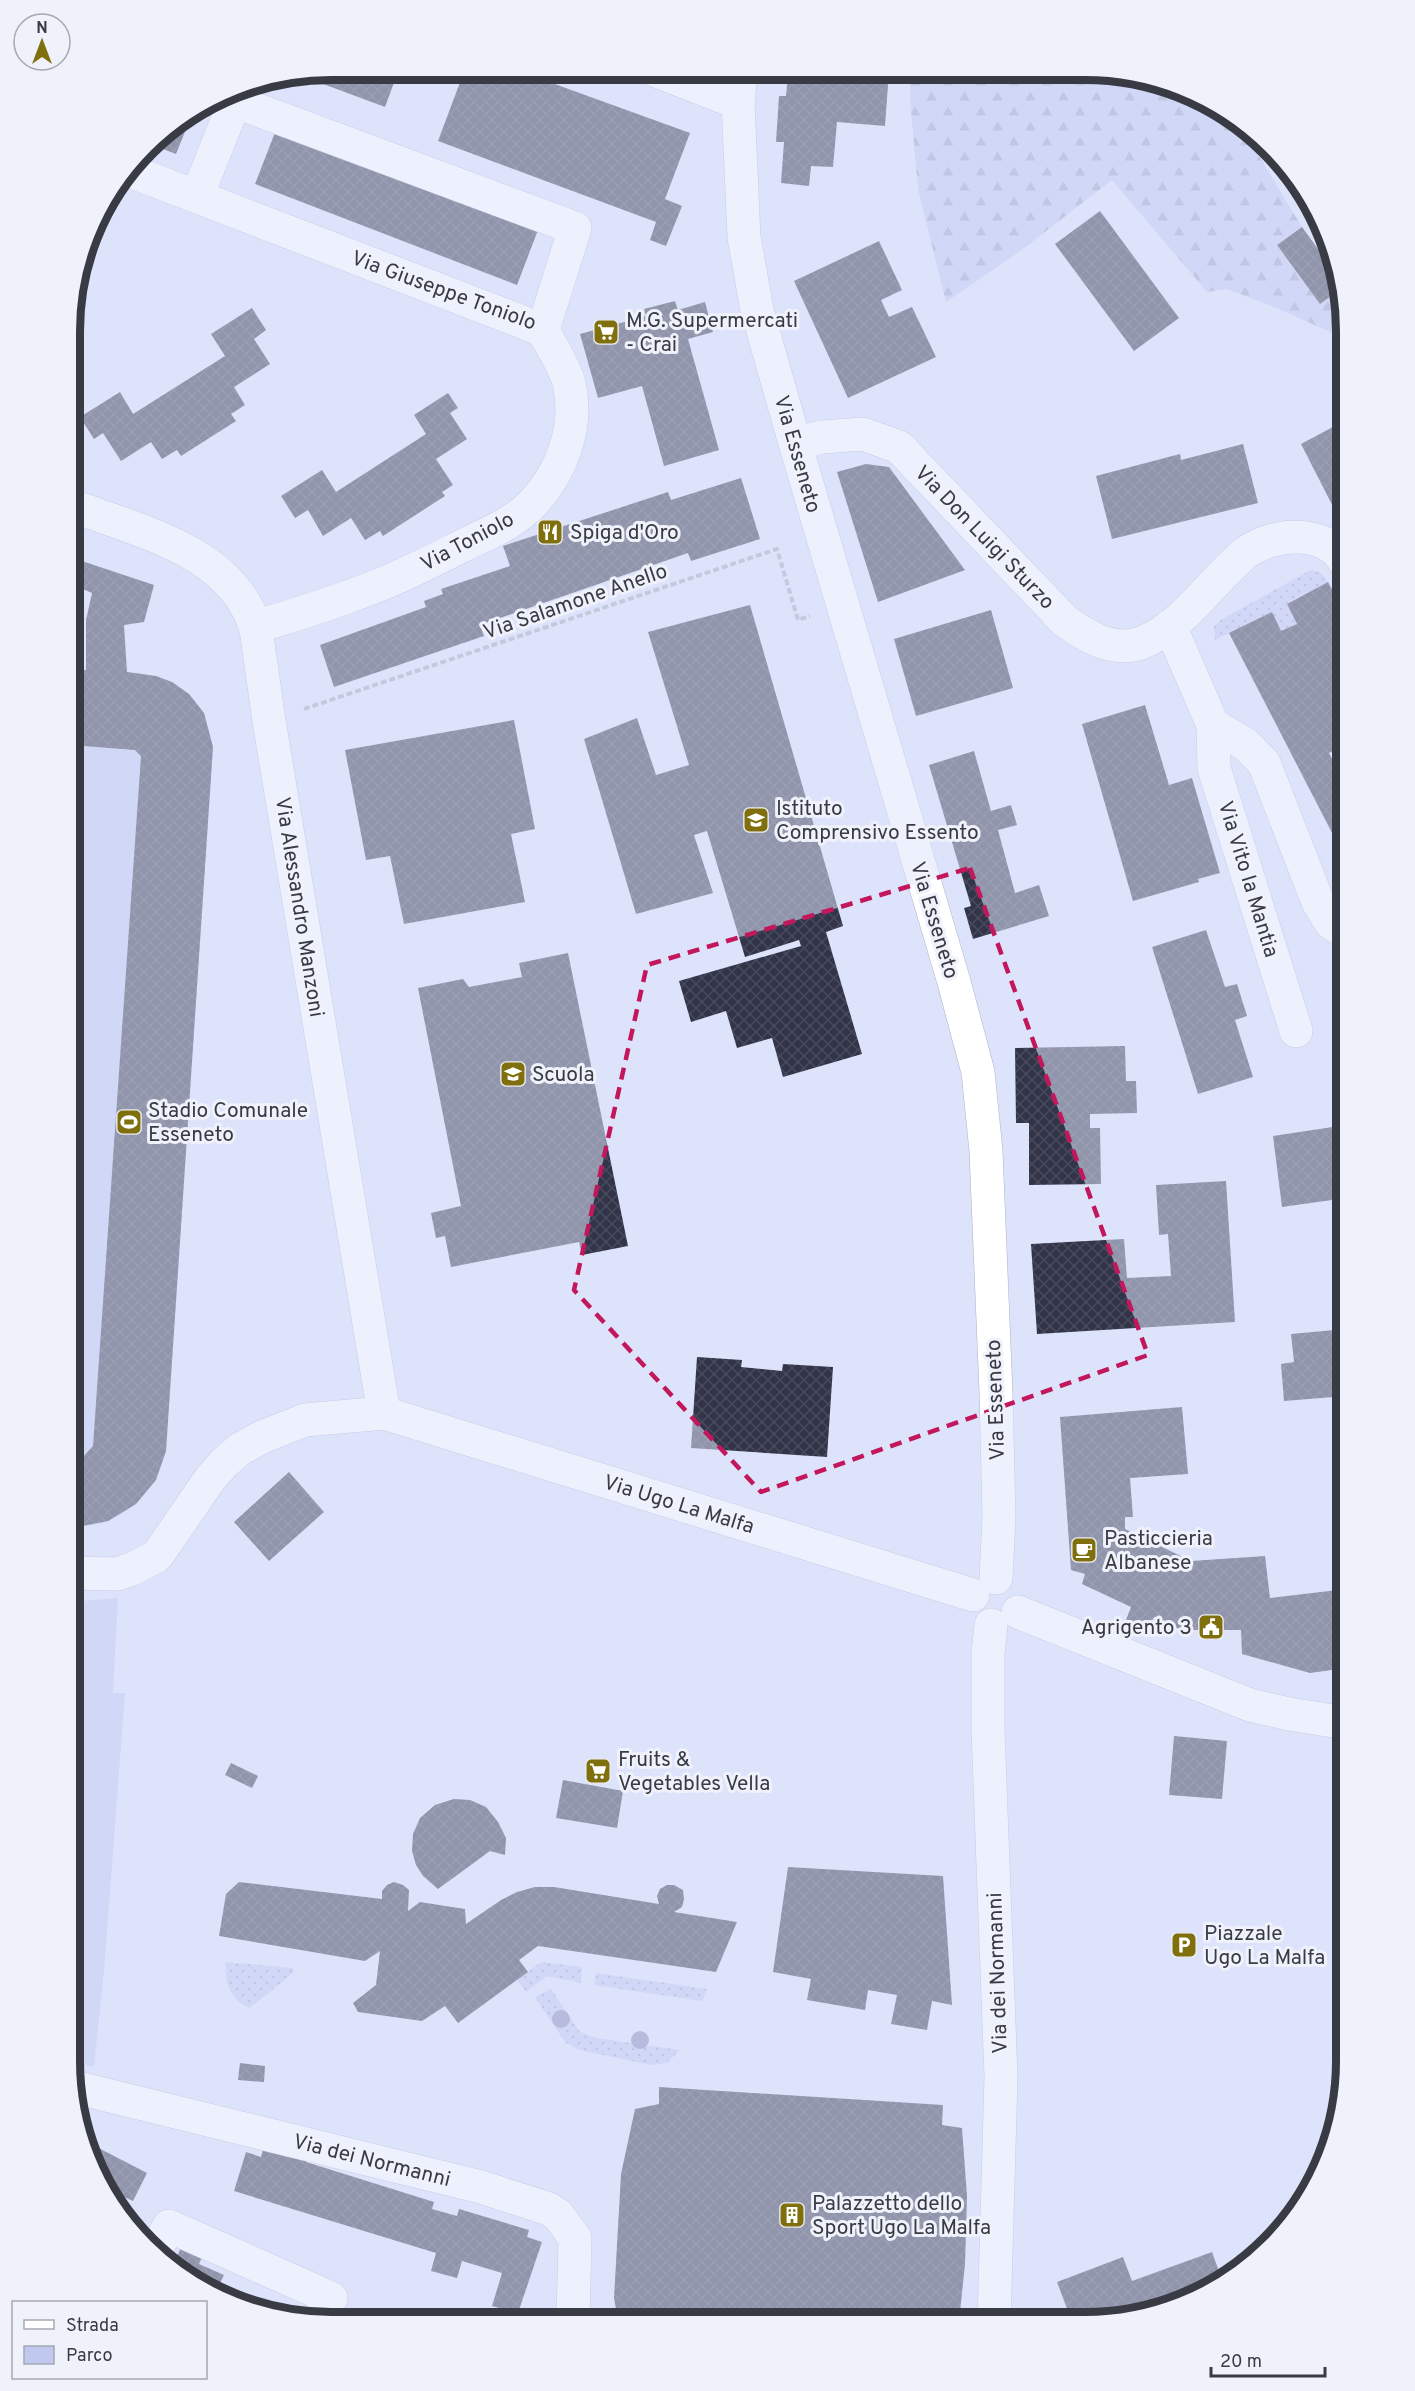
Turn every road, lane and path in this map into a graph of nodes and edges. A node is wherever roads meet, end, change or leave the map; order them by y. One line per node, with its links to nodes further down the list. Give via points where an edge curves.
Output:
1 (679, 80): 5 (street)
2 (740, 80): 5 (street, Via Esseneto)
3 (231, 101): 8 (street, Via Giuseppe Toniolo, via 575,228)
4 (226, 103): 7 (street)
5 (738, 103): 9 (street, Via Esseneto, via 748,265)
6 (135, 173): 7 (street, Via Giuseppe Toniolo)
7 (197, 196): 8 (street, Via Giuseppe Toniolo)
8 (543, 330): 14 (street, Via Toniolo, via 568,382 572,408 561,461 531,505 510,522 416,569 352,596)
9 (795, 443): 12 (street, Via Esseneto); 13 (street, Via Don Luigi Sturzo, via 863,434 899,447 1065,621 1089,638 1117,646 1140,643)
10 (80, 508): 14 (street, Via Alessandro Manzoni, via 182,548 204,561 240,598)
11 (1336, 551): 13 (street, Via Don Luigi Sturzo, via 1329,544 1307,537 1279,539 1245,553)
12 (842, 606): 15 (path, Via Salamone Anello, via 798,620 777,549); 21 (street, Via Esseneto, via 978,1072 986,1160 999,1517)
13 (1170, 626): 16 (street)
14 (255, 627): 15 (street, Via Alessandro Manzoni)
15 (269, 721): 19 (street, Via Alessandro Manzoni)
16 (1213, 725): 17 (street, via 1245,744 1264,763 1318,902); 18 (street, Via Vito la Mantia, via 1214,768)
17 (1336, 926)
18 (1296, 1031)
19 (384, 1413): 20 (street, via 304,1420 262,1437 224,1462 157,1556 117,1574); 21 (street, Via Ugo La Malfa)
20 (80, 1573)
21 (985, 1586): 22 (street, via 974,1610 978,1617); 22 (street, via 1004,1579 1017,1589 1020,1597)
22 (1005, 1619): 23 (street, via 1250,1705); 28 (street, Via dei Normanni, via 988,1654 1001,2077)
23 (1336, 1721)
24 (81, 2089): 27 (street, Via dei Normanni, via 481,2187 549,2210 558,2215 575,2238)
25 (159, 2244): 26 (street, via 169,2226)
26 (331, 2298)
27 (573, 2312)
28 (994, 2312)

